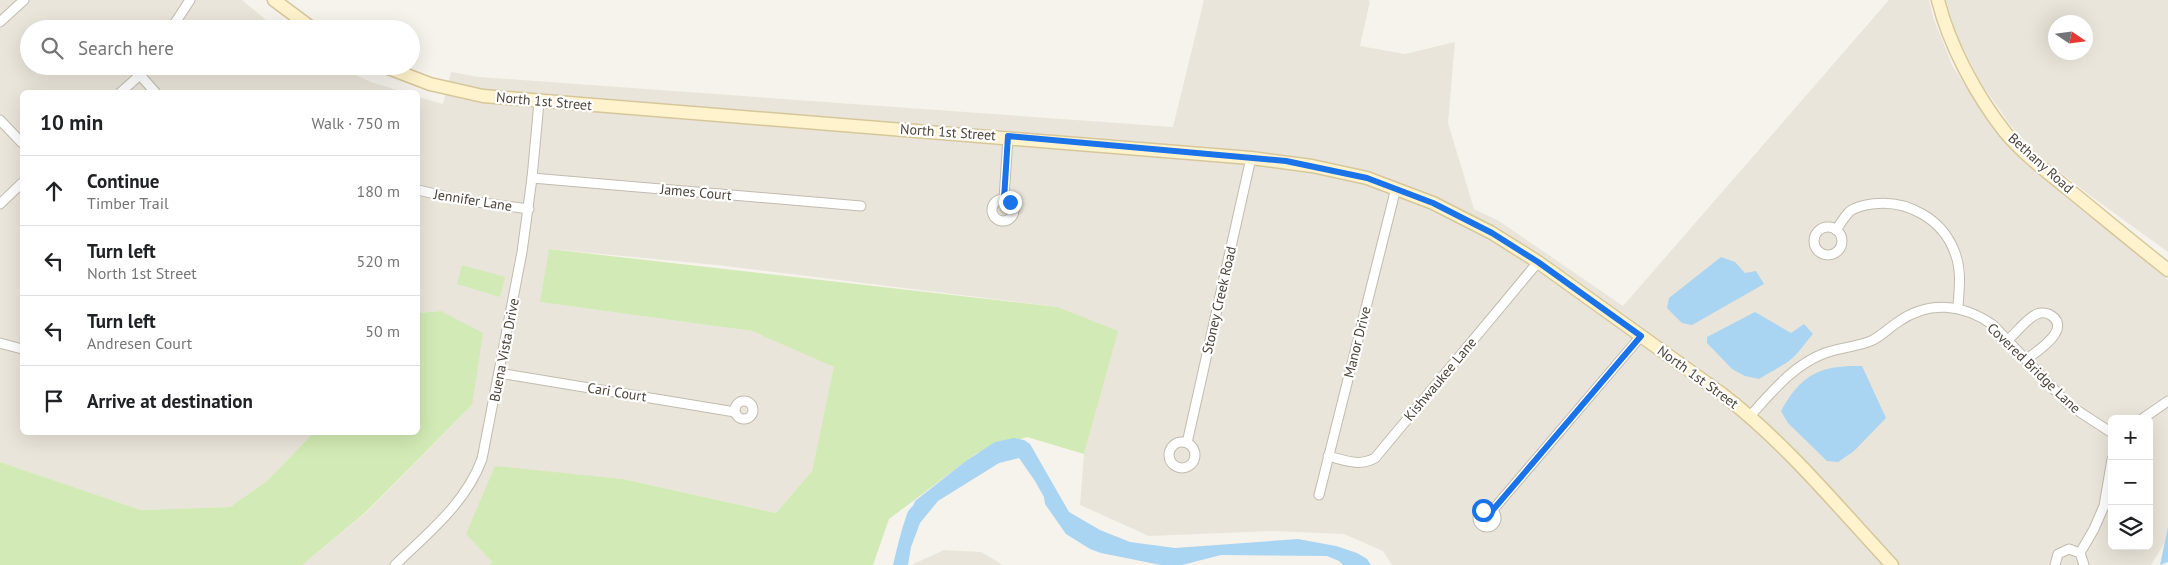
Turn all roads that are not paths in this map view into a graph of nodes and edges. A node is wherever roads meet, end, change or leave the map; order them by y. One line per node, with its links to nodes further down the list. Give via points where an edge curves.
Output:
1 (24, 0): 7 (street)
2 (190, 0): 5 (street)
3 (274, 0): 6 (street)
4 (1938, 0): 27 (street, Bethany Road, via 1943,20 1969,77 2006,132 2041,166)
5 (177, 20)
6 (301, 20)
7 (0, 22)
8 (140, 75): 10 (street); 11 (street)
9 (408, 75): 12 (street, North 1st Street, via 441,87 483,96)
10 (123, 90)
11 (153, 90)
12 (539, 102): 14 (street, North 1st Street); 17 (street, Buena Vista Drive)
13 (0, 120): 15 (street)
14 (1008, 136): 16 (street, North 1st Street); 21 (street)
15 (20, 142)
16 (1252, 158): 19 (street, North 1st Street, via 1312,166); 40 (street, Stoney Creek Road)
17 (532, 178): 23 (street, James Court); 24 (street, Buena Vista Drive)
18 (20, 185): 22 (street)
19 (1396, 188): 26 (street, North 1st Street, via 1492,233); 41 (street, Manor Drive)
20 (420, 190): 24 (street, Jennifer Lane)
21 (1004, 199)
22 (0, 204)
23 (861, 206)
24 (528, 209): 34 (street, Buena Vista Drive)
25 (1836, 230): 28 (street, via 1851,211 1865,205 1891,203 1924,215 1940,228 1955,251 1960,280)
26 (1538, 262): 29 (street, North 1st Street); 41 (street, Kishwaukee Lane, via 1375,458 1357,463)
27 (2168, 270)
28 (1958, 307): 30 (street, Covered Bridge Lane, via 1985,320); 38 (street, Covered Bridge Lane, via 1915,312 1873,340 1814,357 1788,376)
29 (1641, 336): 38 (street, North 1st Street); 44 (street)
30 (2008, 340): 33 (street, Covered Bridge Lane); 33 (street, via 2038,314 2045,312 2055,318 2058,326 2055,335)
31 (0, 343): 32 (street)
32 (20, 348)
33 (2027, 359): 39 (street, Covered Bridge Lane, via 2069,405)
34 (500, 373): 36 (street, Cari Court); 46 (street, Buena Vista Drive, via 485,449 474,480 458,503)
35 (2168, 401): 37 (street)
36 (735, 412)
37 (2148, 415)
38 (1750, 416): 47 (street, North 1st Street, via 1811,476)
39 (2108, 430)
40 (1187, 443)
41 (1328, 456): 43 (street, Manor Drive)
42 (2112, 460): 45 (street, via 2104,506)
43 (1319, 496)
44 (1492, 511)
45 (2080, 553): 48 (street, via 2069,549 2061,551); 49 (street)
46 (395, 565)
47 (1892, 565)
48 (2055, 565)
49 (2084, 565)

